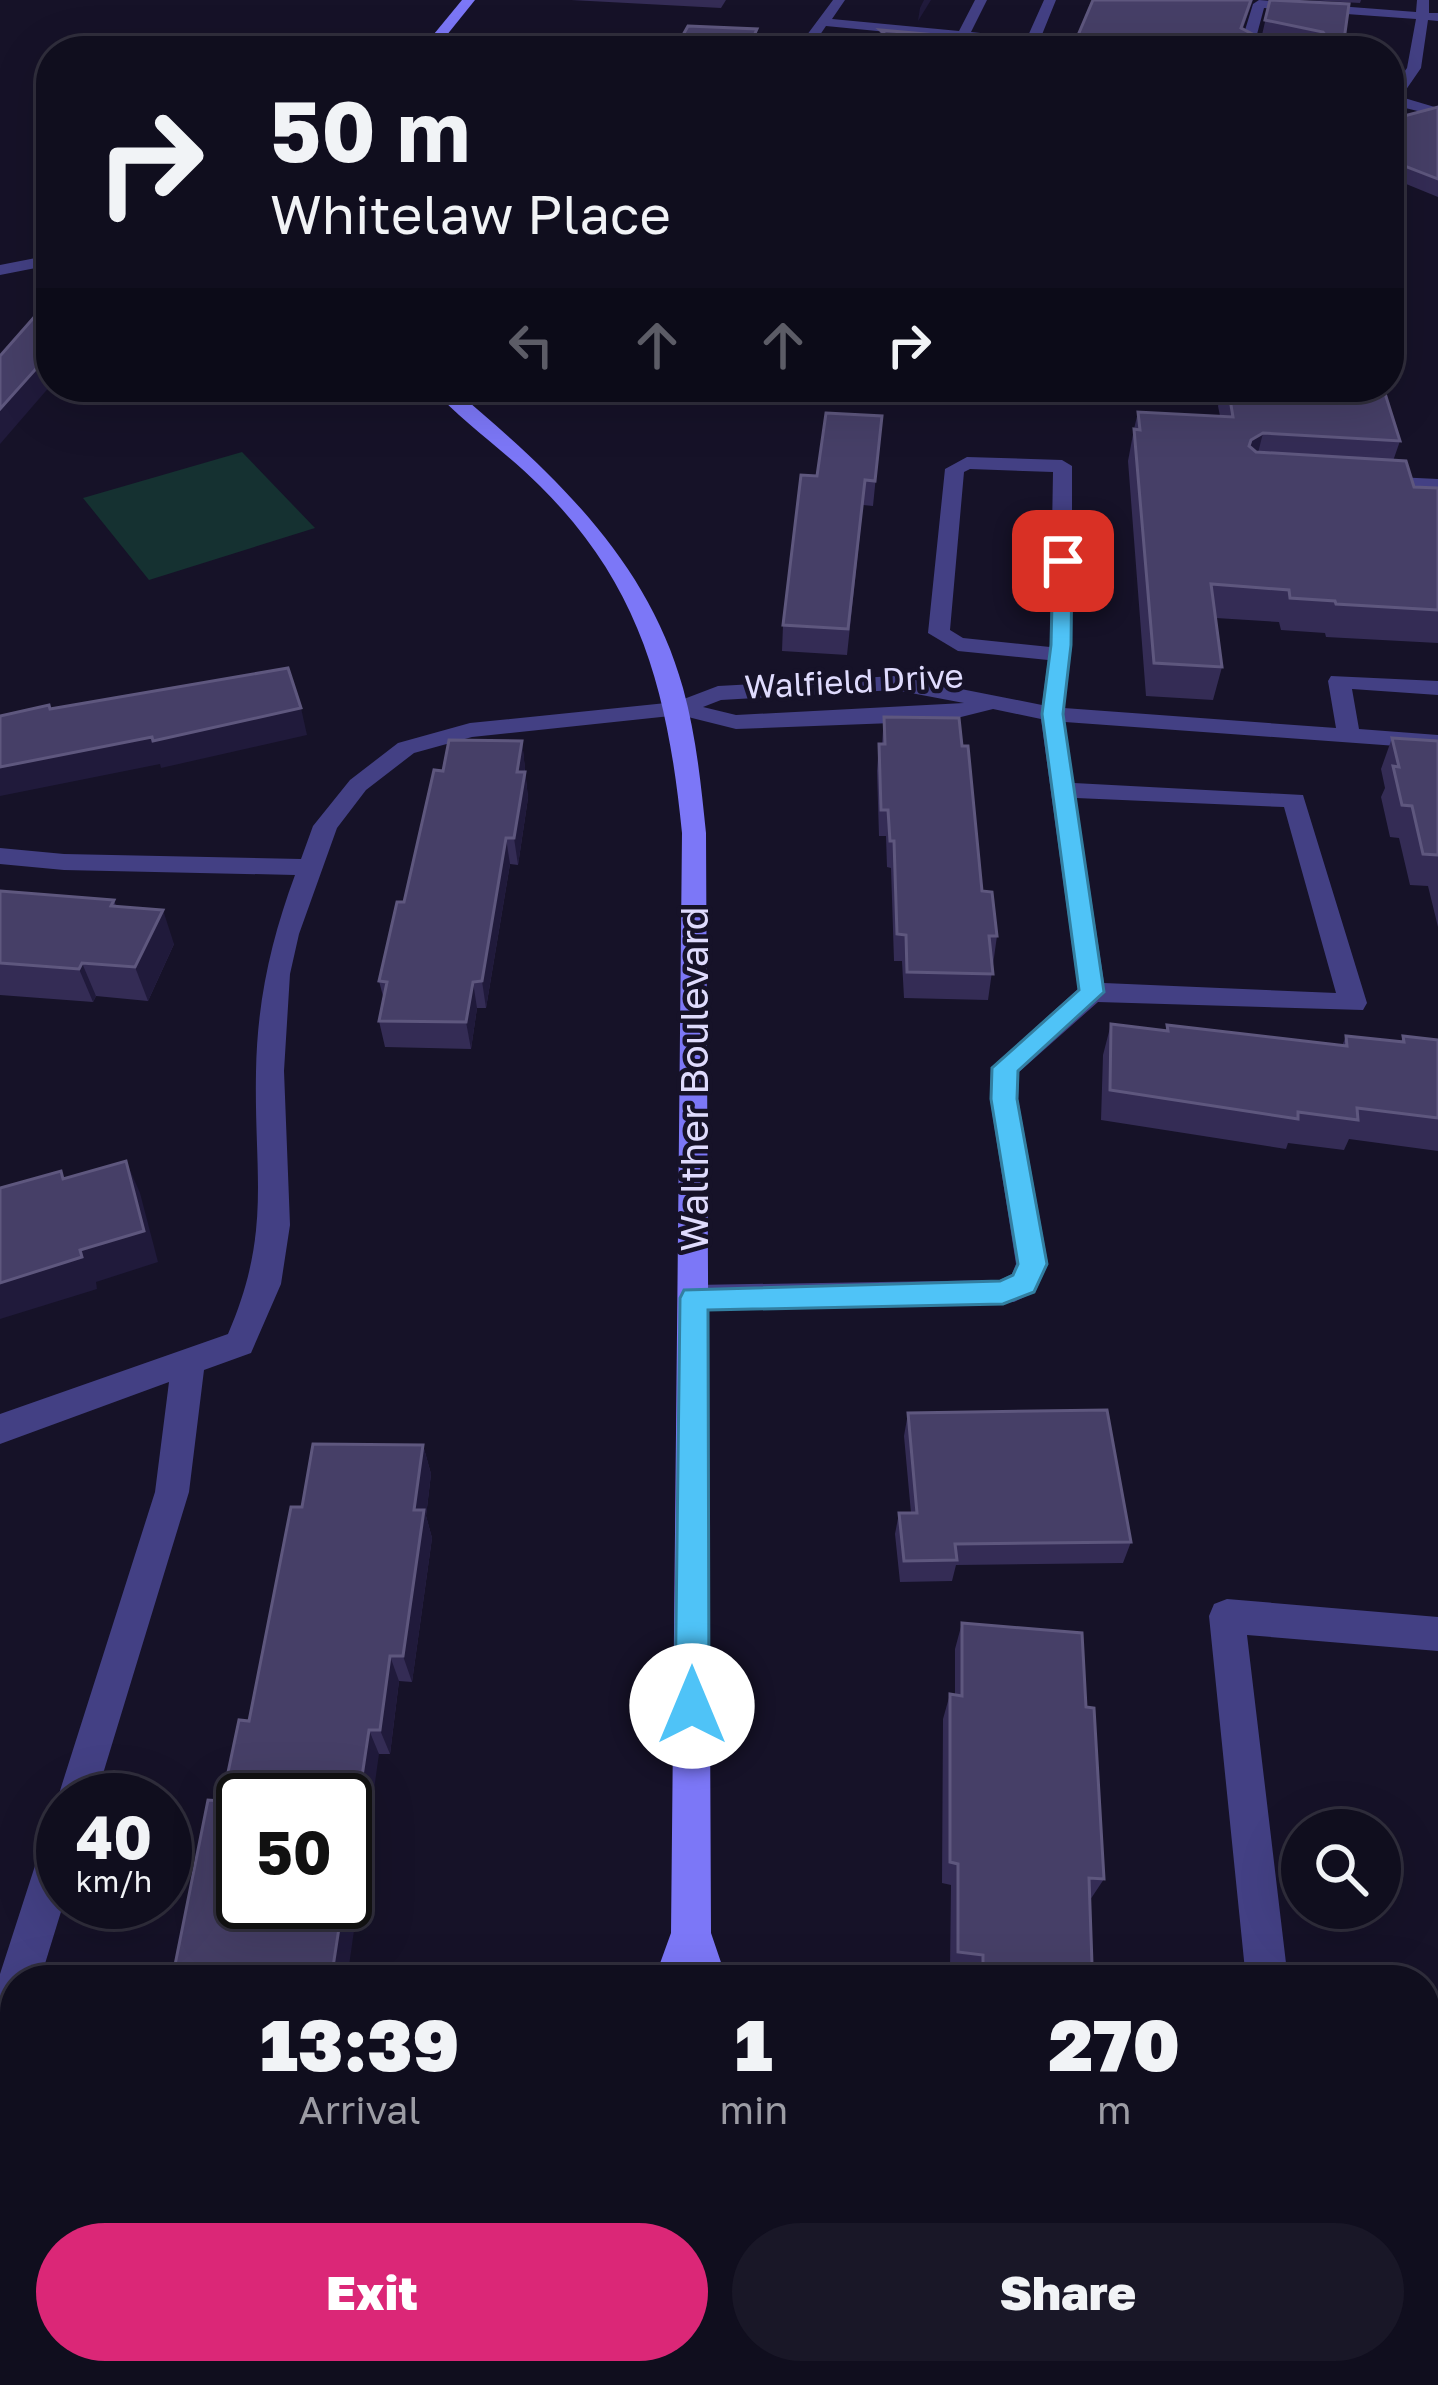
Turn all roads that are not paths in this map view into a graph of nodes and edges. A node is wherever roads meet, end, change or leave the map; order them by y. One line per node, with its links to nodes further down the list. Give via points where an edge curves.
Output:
1 (469, 0): 9 (main road)
2 (838, 0): 7 (street)
3 (981, 0): 11 (street)
4 (1050, 0): 12 (street)
5 (1358, 11): 6 (street); 8 (street); 13 (street, via 1259,4)
6 (1428, 11): 14 (street, via 1418,65)
7 (821, 22): 10 (street); 11 (street)
8 (1357, 31)
9 (439, 36)
10 (812, 36)
11 (963, 36)
12 (1035, 36)
13 (1251, 36)
14 (1404, 88)
15 (1404, 103): 16 (street)
16 (1438, 112)
17 (36, 263): 18 (street)
18 (0, 270)
19 (457, 402): 24 (main road, Walther Boulevard, via 577,508 613,556 655,635)
20 (1347, 480): 21 (street)
21 (1438, 485)
22 (1060, 655): 22 (street, via 958,644 939,634 955,469 1062,466); 25 (street)
23 (1438, 688): 26 (street, via 1339,681)
24 (680, 709): 25 (street, Walfield Drive, via 736,722 990,705); 30 (street, Walfield Drive, via 470,730 406,748 344,801); 32 (main road, Walther Boulevard, via 694,833)
25 (1052, 714): 26 (street, Walfield Drive); 28 (street)
26 (1349, 738): 27 (street, Walfield Drive)
27 (1438, 742)
28 (1064, 790): 31 (street); 31 (street, via 1294,800 1353,1004)
29 (0, 856): 30 (street)
30 (307, 867): 33 (street, Walfield Drive, via 277,974 270,1071 275,1225 265,1284 240,1343)
31 (1092, 992): 32 (street, via 1005,1068 1033,1264 1024,1283 1003,1293)
32 (694, 1298): 38 (main road, Walther Boulevard)
33 (188, 1365): 34 (street, Walfield Drive); 36 (street, via 172,1492)
34 (0, 1430)
35 (1438, 1634): 42 (street, via 1227,1616)
36 (84, 1773)
37 (36, 1926): 39 (street)
38 (691, 1933): 40 (main road, Walther Boulevard); 41 (main road, Walther Boulevard)
39 (24, 1965)
40 (680, 1965)
41 (701, 1965)
42 (1265, 1965)

